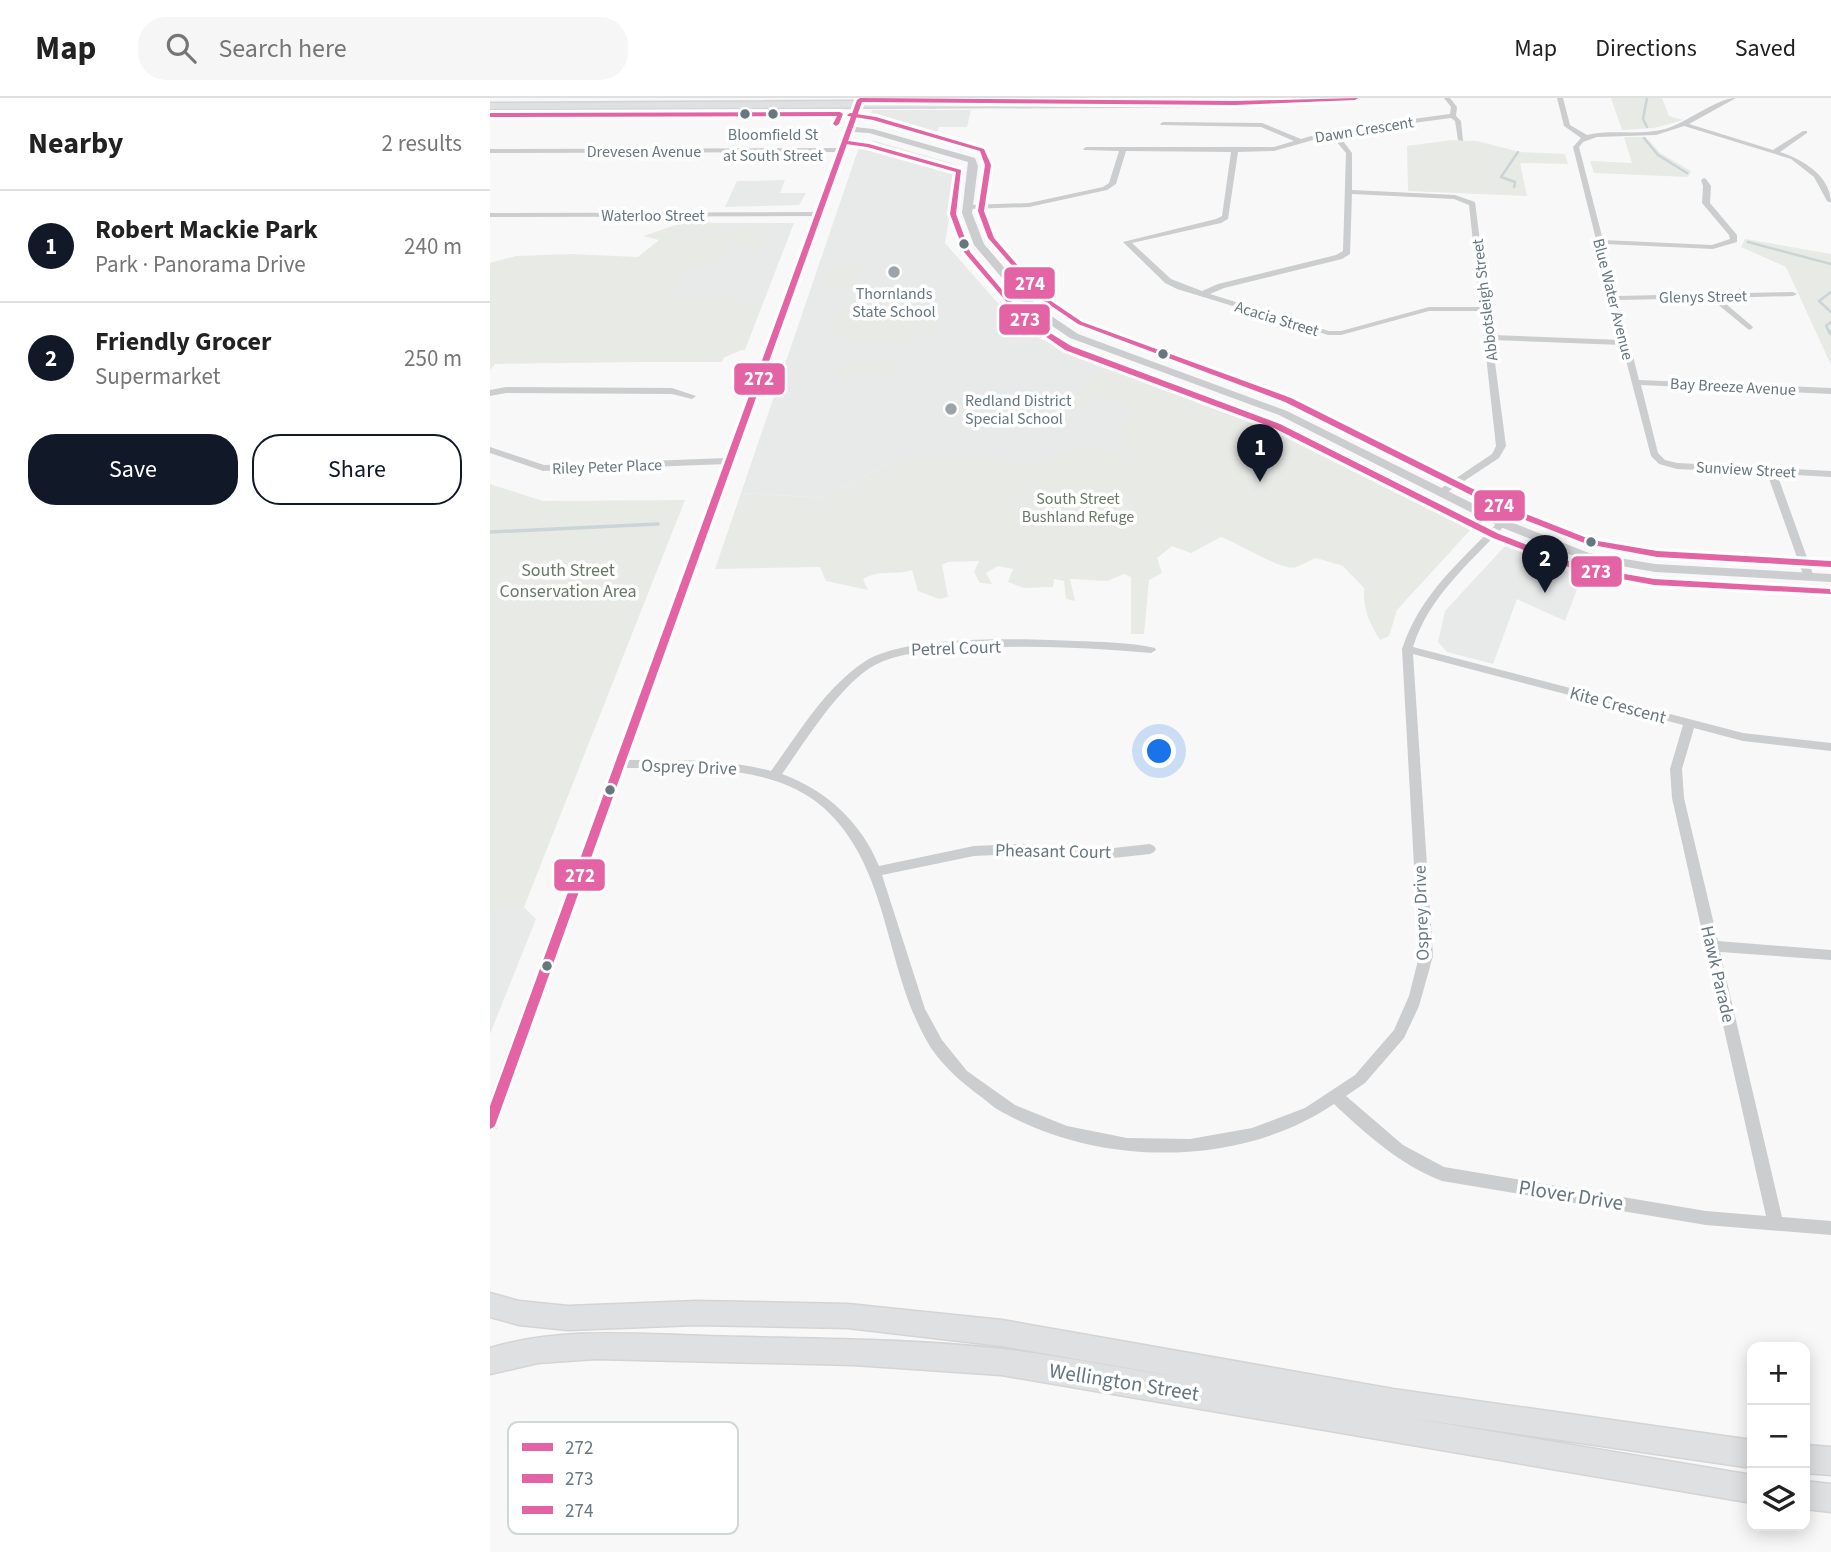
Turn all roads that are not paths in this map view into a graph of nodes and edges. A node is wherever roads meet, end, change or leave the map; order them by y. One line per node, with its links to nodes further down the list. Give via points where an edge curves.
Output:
1 (1355, 98): 5 (highway, via 1104,104)
2 (1447, 98): 7 (street, via 1454,107)
3 (1560, 98): 13 (street, via 1567,126)
4 (1733, 98): 9 (street)
5 (859, 101): 6 (highway); 10 (street)
6 (490, 104)
7 (1453, 116): 11 (street, Dawn Crescent); 14 (street)
8 (1163, 124): 15 (street, via 1262,125)
9 (1686, 125): 13 (street, via 1660,132); 21 (street)
10 (849, 130): 17 (street); 25 (street, via 870,131 968,157 974,166)
11 (1332, 132): 15 (street, Dawn Crescent); 23 (street, via 1349,153)
12 (1805, 132): 21 (street)
13 (1587, 138): 28 (street, Blue Water Avenue, via 1576,147)
14 (1461, 140)
15 (1300, 141): 19 (street, Dawn Crescent, via 1274,149)
16 (1086, 149): 18 (street, Dawn Crescent)
17 (840, 150): 20 (street, Drevesen Avenue); 26 (street)
18 (1123, 150): 19 (street, Dawn Crescent); 25 (street, via 1112,184 1105,189 1029,205)
19 (1235, 150): 29 (street, Acacia Street, via 1225,217 1127,242 1168,281)
20 (490, 151)
21 (1776, 151): 24 (street, via 1810,169)
22 (1704, 180): 28 (street, via 1706,203 1734,240 1713,247)
23 (1349, 192): 29 (street, via 1347,252 1220,285); 33 (street, Abbotsleigh Street, via 1455,197 1472,204)
24 (1831, 201)
25 (968, 207): 46 (street, via 979,245 1016,290 1053,324 1101,347 1283,413)
26 (817, 214): 27 (street, Waterloo Street); 42 (street)
27 (490, 215)
28 (1600, 242): 32 (street, Blue Water Avenue)
29 (1202, 294): 33 (street, Acacia Street, via 1328,333 1429,309)
30 (1793, 294): 31 (street, Glenys Street)
31 (1712, 296): 32 (street, Glenys Street); 34 (street)
32 (1614, 298): 36 (street, Blue Water Avenue)
33 (1485, 309): 35 (street, Abbotsleigh Street)
34 (1749, 328)
35 (1488, 337): 36 (street); 46 (street, Abbotsleigh Street, via 1500,451)
36 (1625, 343): 37 (street, Blue Water Avenue)
37 (1635, 382): 38 (street, Bay Breeze Avenue); 43 (street, Blue Water Avenue, via 1654,454)
38 (1831, 391)
39 (490, 393): 40 (street, via 672,391)
40 (692, 396)
41 (490, 450): 42 (street, Riley Peter Place, via 543,468)
42 (727, 461): 54 (street)
43 (1662, 462): 44 (street, Sunview Street)
44 (1771, 471): 45 (street, Sunview Street); 48 (street)
45 (1831, 474)
46 (1443, 491): 47 (street)
47 (1502, 523): 48 (street, via 1555,546 1618,563); 50 (street, Osprey Drive, via 1425,604 1412,626)
48 (1809, 577): 49 (street)
49 (1831, 579)
50 (1407, 649): 52 (street, Kite Crescent); 60 (street, Osprey Drive, via 1426,957 1417,997 1399,1034)
51 (1151, 650): 55 (street, Petrel Court, via 1112,645 901,650 872,661 848,681)
52 (1689, 724): 53 (street, Kite Crescent, via 1768,741); 58 (street, Hawk Parade, via 1676,769 1678,798)
53 (1831, 747)
54 (622, 764): 55 (street, Osprey Drive, via 708,764); 61 (street)
55 (774, 776): 57 (street, Osprey Drive, via 826,802 850,823)
56 (1150, 849): 57 (street, Pheasant Court, via 1095,855 974,851)
57 (874, 872): 60 (street, Osprey Drive, via 918,1012 935,1043 963,1075 1002,1104 1051,1128 1102,1142 1156,1147 1208,1144 1260,1133)
58 (1712, 946): 59 (street); 62 (street, Hawk Parade)
59 (1831, 954)
60 (1337, 1097): 62 (street, Plover Drive, via 1384,1142 1442,1174 1706,1218)
61 (490, 1123)
62 (1776, 1223): 63 (street, Plover Drive)
63 (1831, 1228)
64 (490, 1304): 66 (main road, Wellington Street, via 519,1313 568,1318 696,1313 848,1316 1002,1333 1393,1402)
65 (490, 1361): 69 (main road, Wellington Street, via 562,1349 678,1349 905,1354 1003,1363 1373,1423 1626,1472)
66 (1747, 1453)
67 (1810, 1459): 68 (main road)
68 (1831, 1461)
69 (1747, 1488)
70 (1810, 1496): 71 (main road)
71 (1831, 1498)

